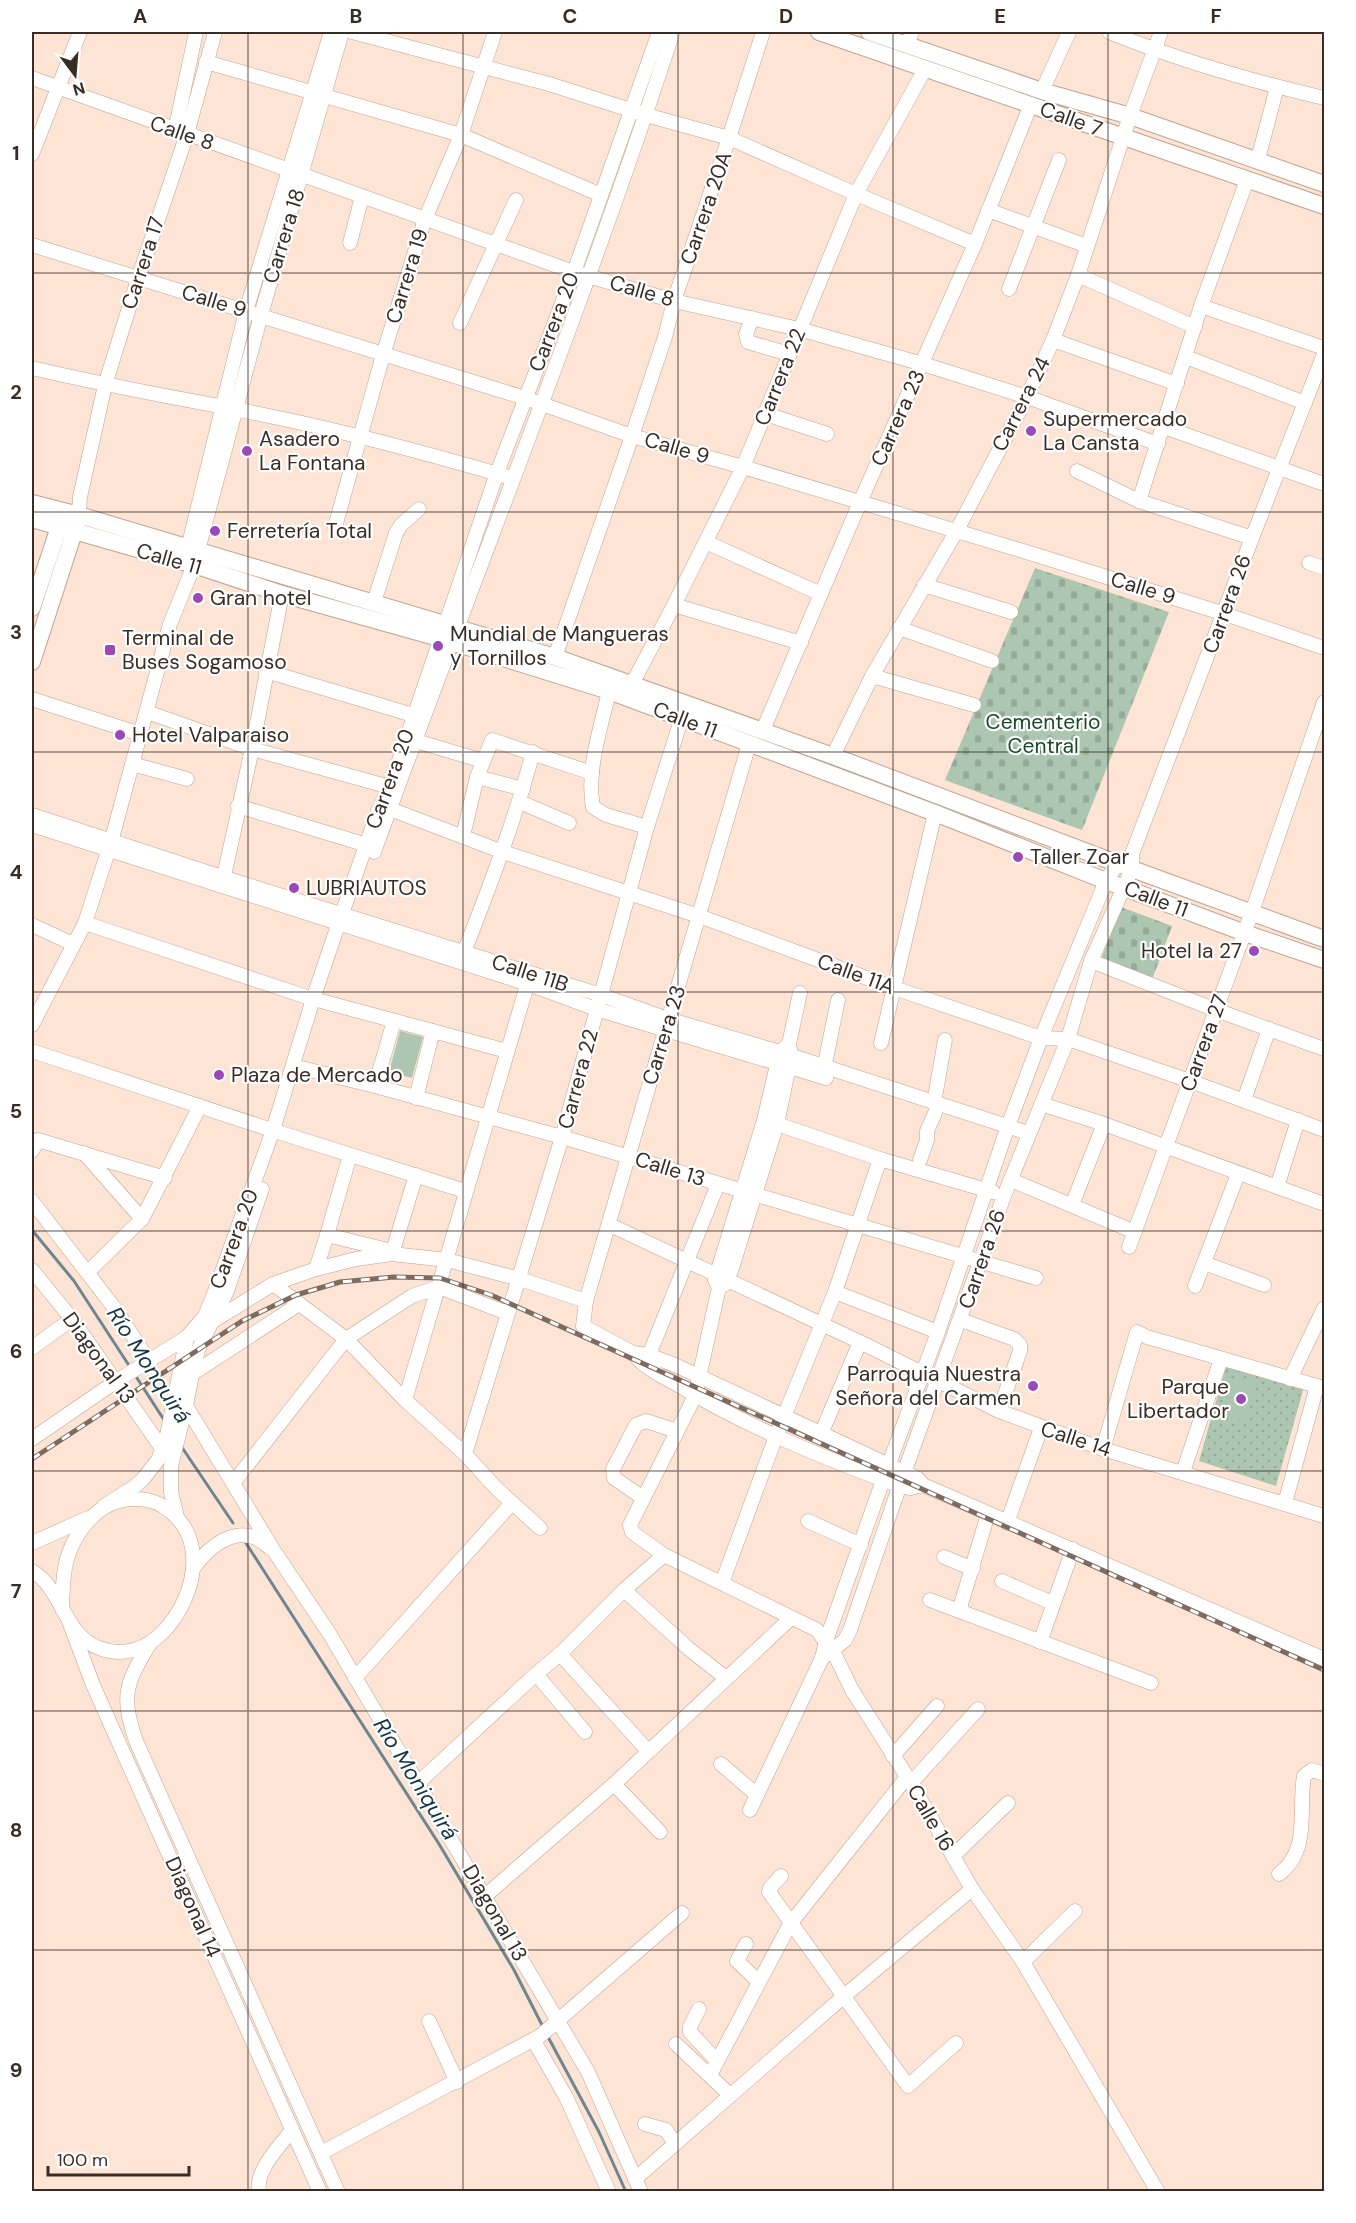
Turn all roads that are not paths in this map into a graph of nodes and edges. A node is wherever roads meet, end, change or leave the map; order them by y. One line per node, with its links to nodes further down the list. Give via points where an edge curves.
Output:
1 (80, 32): 23 (street)
2 (196, 32): 31 (street, Carrera 17)
3 (215, 32): 18 (street, Carrera 17)
4 (331, 32): 25 (street, Carrera 18)
5 (342, 32): 25 (street, Carrera 18)
6 (352, 32): 19 (street)
7 (495, 32): 19 (street, Carrera 19)
8 (659, 32): 28 (street, Carrera 20)
9 (674, 32): 29 (street, Carrera 20)
10 (763, 32): 33 (street, Carrera 20A)
11 (819, 32): 20 (main road, Calle 7)
12 (869, 32): 16 (main road, Calle 7)
13 (1069, 32): 24 (street)
14 (1109, 32): 17 (street)
15 (1161, 32): 17 (street, Carrera 24)
16 (909, 38): 24 (main road, Calle 7)
17 (1154, 50): 22 (street); 30 (street, Carrera 24)
18 (206, 62): 25 (street); 31 (street, Carrera 17)
19 (483, 67): 28 (street); 32 (street, Carrera 19)
20 (926, 69): 27 (main road, Calle 7); 42 (street, Carrera 22)
21 (32, 78): 23 (street, Calle 8)
22 (1277, 87): 26 (street); 36 (street)
23 (57, 88): 31 (street, Calle 8); 35 (street)
24 (1042, 91): 30 (main road, Calle 7)
25 (318, 95): 32 (street); 38 (street, Carrera 18); 39 (street, Carrera 18)
26 (1324, 98)
27 (1031, 104): 34 (main road, Calle 7); 47 (street, Carrera 23)
28 (632, 111): 29 (street); 43 (street, Carrera 20)
29 (646, 115): 33 (street); 57 (street, Carrera 20)
30 (1130, 116): 34 (street, Carrera 24); 36 (main road, Calle 7)
31 (181, 133): 38 (street, Calle 8); 58 (street, Carrera 17)
32 (461, 135): 43 (street); 48 (street, Carrera 19)
33 (729, 138): 42 (street); 60 (street, Carrera 20A)
34 (1124, 138): 40 (main road, Calle 7); 54 (street, Carrera 24)
35 (32, 154)
36 (1258, 159): 41 (main road, Calle 7)
37 (1059, 160): 49 (street)
38 (289, 170): 39 (street, Calle 8); 62 (street, Carrera 18)
39 (302, 175): 44 (street, Calle 8); 63 (street, Carrera 18)
40 (1247, 180): 46 (main road, Calle 7); 61 (street)
41 (1324, 184)
42 (856, 194): 52 (street); 67 (street, Carrera 22)
43 (601, 195): 55 (street, Carrera 20)
44 (362, 196): 48 (street, Calle 8); 50 (street)
45 (516, 200): 51 (street)
46 (1324, 206)
47 (988, 210): 49 (street); 52 (street, Carrera 23)
48 (425, 219): 51 (street, Calle 8); 72 (street, Carrera 19)
49 (1032, 226): 54 (street); 59 (street)
50 (350, 243)
51 (494, 244): 55 (street, Calle 8); 65 (street)
52 (975, 244): 74 (street, Carrera 23)
53 (32, 245): 58 (street, Calle 9)
54 (1087, 246): 56 (street, Carrera 24)
55 (573, 272): 57 (street, Calle 8); 79 (street, Carrera 20)
56 (1078, 275): 66 (street); 68 (street, Carrera 24)
57 (589, 276): 60 (street, Calle 8); 81 (street, Carrera 20)
58 (138, 279): 62 (street, Calle 9); 77 (street, Carrera 17)
59 (1009, 289)
60 (674, 301): 64 (street, Calle 8); 86 (street, Carrera 20A)
61 (1201, 306): 66 (street); 69 (street)
62 (246, 311): 63 (street, Calle 9); 82 (street, Carrera 18)
63 (261, 315): 72 (street, Calle 9); 82 (street, Carrera 18)
64 (752, 318): 67 (street, Calle 8); 70 (street, via 746,334 748,342)
65 (460, 323)
66 (1195, 327): 73 (street)
67 (799, 329): 70 (street, Carrera 22); 74 (street, Calle 8)
68 (1053, 340): 76 (street); 78 (street, Carrera 24)
69 (1324, 348)
70 (789, 354): 83 (street, Carrera 22)
71 (1324, 354): 80 (street, Carrera 26)
72 (383, 355): 79 (street, Calle 9); 87 (street, Carrera 19)
73 (1186, 357): 76 (street); 80 (street)
74 (923, 364): 78 (street, Calle 8); 96 (street, Carrera 23)
75 (32, 368): 77 (street)
76 (1177, 384): 84 (street)
77 (105, 385): 82 (street); 100 (street, Carrera 17, via 80,497)
78 (1026, 397): 88 (street, Calle 8); 102 (street, Carrera 24)
79 (525, 398): 81 (street, Calle 9); 92 (street, Carrera 20)
80 (1305, 403): 90 (street, Carrera 26)
81 (540, 405): 86 (street, Calle 9); 93 (street, Carrera 20)
82 (228, 408): 87 (street); 105 (street, Carrera 18)
83 (766, 414): 85 (street); 89 (street, Carrera 22)
84 (1164, 427): 88 (street); 90 (street)
85 (827, 434)
86 (632, 436): 89 (street, Calle 9); 120 (street, Carrera 20A)
87 (361, 438): 92 (street); 101 (street, Carrera 19)
88 (1158, 444): 95 (street)
89 (743, 467): 96 (street, Calle 9); 104 (street, Carrera 22)
90 (1280, 469): 94 (street); 103 (street, Carrera 26)
91 (1077, 471): 95 (street)
92 (497, 473): 93 (street); 117 (street, Carrera 20)
93 (513, 478): 117 (street, Carrera 20)
94 (1324, 484)
95 (1139, 501): 103 (street)
96 (860, 502): 102 (street, Calle 9); 110 (street, Carrera 23)
97 (32, 503): 100 (main road, Calle 11)
98 (419, 509): 111 (street, via 396,533)
99 (32, 519): 100 (main road, Calle 11)
100 (69, 522): 105 (main road, Calle 11); 113 (main road, Carrera 17); 122 (main road, Carrera 17)
101 (335, 527)
102 (956, 532): 108 (street, Carrera 24); 115 (street, Calle 9)
103 (1252, 538): 115 (street, Carrera 26)
104 (706, 542): 110 (street); 112 (street, Carrera 22)
105 (190, 561): 109 (main road, Calle 11); 111 (main road, Calle 11); 131 (street, Carrera 18)
106 (1309, 563): 107 (street)
107 (1324, 568)
108 (924, 585): 114 (street); 116 (street, Carrera 24)
109 (282, 594): 117 (main road, Calle 11); 123 (street)
110 (821, 594): 118 (street, Carrera 23)
111 (374, 602): 117 (main road, Calle 11)
112 (674, 605): 118 (street); 125 (street, Carrera 22)
113 (32, 608)
114 (1011, 612)
115 (1225, 614): 119 (street, Calle 9); 158 (street, Carrera 26)
116 (899, 628): 121 (street); 124 (street, Carrera 24)
117 (449, 633): 120 (main road, Calle 11); 126 (main road, Calle 11); 132 (street, Carrera 20); 135 (street, Carrera 20)
118 (801, 643): 133 (street, Carrera 23)
119 (1324, 648)
120 (555, 657): 125 (main road, Calle 11)
121 (992, 661)
122 (32, 662)
123 (266, 671): 132 (street); 137 (street)
124 (872, 676): 129 (street); 139 (street, Carrera 24)
125 (632, 684): 130 (main road, Calle 11)
126 (609, 691): 130 (main road, Calle 11); 142 (street)
127 (32, 699): 134 (street)
128 (1324, 702): 163 (street, Carrera 27)
129 (974, 705)
130 (685, 711): 133 (main road, Calle 11); 136 (main road, Calle 11); 153 (street, Carrera 22)
131 (147, 712): 134 (street, Carrera 18); 137 (street)
132 (413, 716): 145 (street, Carrera 20)
133 (763, 730): 139 (main road, Calle 11)
134 (140, 735): 141 (street, Carrera 18)
135 (416, 741): 140 (street); 148 (street, Carrera 20)
136 (749, 744): 149 (main road, Calle 11); 164 (street, Carrera 23)
137 (252, 749): 145 (street); 147 (street)
138 (533, 752): 140 (street, via 492,740); 142 (street); 146 (street)
139 (833, 756): 158 (main road, Calle 11)
140 (483, 761): 143 (street)
141 (132, 764): 144 (street); 156 (street, Carrera 18)
142 (592, 772): 153 (street, via 593,807)
143 (477, 777): 146 (street); 154 (street)
144 (187, 779)
145 (390, 787): 155 (street, Carrera 20)
146 (521, 796): 151 (street); 157 (street)
147 (238, 806): 155 (street); 160 (street)
148 (390, 809): 154 (street, Calle 11A); 165 (street, Carrera 20)
149 (935, 813): 159 (main road, Calle 11); 175 (street)
150 (32, 815): 156 (street, Calle 11B)
151 (569, 823)
152 (32, 825): 156 (street, Calle 11B)
153 (647, 827): 162 (street, Carrera 22)
154 (463, 836): 157 (street, Calle 11A)
155 (367, 845): 165 (street, Carrera 20)
156 (109, 846): 160 (street, Calle 11B); 166 (street, Carrera 18)
157 (503, 852): 162 (street, Calle 11A); 171 (street)
158 (1127, 862): 159 (street, Carrera 26); 161 (street, Carrera 26); 163 (main road, Calle 11)
159 (1107, 881): 161 (main road, Calle 11); 187 (street, Carrera 26)
160 (223, 883): 165 (street, Calle 11B)
161 (1123, 887): 168 (main road, Calle 11); 173 (street, Carrera 26)
162 (628, 894): 164 (street, Calle 11A); 177 (street, Carrera 22)
163 (1252, 912): 168 (street, Carrera 27); 169 (main road, Calle 11)
164 (699, 916): 175 (street, Calle 11A); 184 (street, Carrera 23)
165 (345, 920): 171 (street, Calle 11B); 174 (street, Calle 11B); 178 (street, Carrera 20)
166 (85, 923): 170 (street, Carrera 18); 178 (street)
167 (32, 925): 170 (street)
168 (1245, 933): 172 (main road, Calle 11); 181 (street, Carrera 27)
169 (1324, 939)
170 (73, 944): 183 (street, Carrera 18)
171 (464, 952): 174 (street, Calle 11B)
172 (1324, 960)
173 (1091, 961): 181 (street); 189 (street, Carrera 26)
174 (529, 979): 177 (street, Calle 11B); 180 (street, Calle 11B); 193 (street)
175 (894, 988): 187 (street, Calle 11A); 190 (street)
176 (800, 993): 194 (street)
177 (601, 995): 180 (street, Carrera 22); 184 (street, Calle 11B)
178 (317, 1000): 182 (street); 195 (street, Carrera 20); 210 (street, Carrera 20)
179 (838, 1000): 196 (street)
180 (596, 1009): 184 (street, Calle 11B); 211 (street, Carrera 22)
181 (1216, 1010): 185 (street); 197 (street, Carrera 27)
182 (394, 1021): 186 (street); 198 (street)
183 (32, 1025)
184 (666, 1025): 194 (street, Calle 11B); 217 (street, Carrera 23)
185 (1269, 1029): 191 (street); 200 (street)
186 (434, 1031): 193 (street); 199 (street)
187 (1041, 1038): 189 (street, Calle 11A); 209 (street, Carrera 26)
188 (945, 1040): 203 (street)
189 (1068, 1040): 197 (street, Calle 11A); 201 (street, Carrera 26)
190 (881, 1043)
191 (1324, 1048)
192 (32, 1051): 202 (street)
193 (507, 1051): 204 (street)
194 (786, 1056): 196 (street, Calle 11B); 203 (street, Calle 11B); 206 (street); 228 (street)
195 (301, 1068): 198 (street, Calle 13); 210 (street, Carrera 20)
196 (824, 1068): 203 (street, Calle 11B)
197 (1190, 1081): 200 (street, Calle 11A); 214 (street, Carrera 27)
198 (375, 1086): 199 (street, Calle 13)
199 (416, 1098): 204 (street, Calle 13)
200 (1244, 1100): 205 (street, Calle 11A)
201 (1041, 1104): 207 (street); 212 (street, Carrera 26)
202 (200, 1106): 210 (street); 222 (street)
203 (934, 1108): 209 (street, Calle 11B); 219 (street)
204 (487, 1118): 211 (street, Calle 13); 227 (street)
205 (1298, 1120): 208 (street, Calle 11A); 225 (street)
206 (777, 1124): 218 (street); 228 (street)
207 (1104, 1124): 214 (street); 232 (street)
208 (1324, 1130)
209 (1007, 1131): 212 (street, Calle 11B); 226 (street, Carrera 26)
210 (277, 1132): 216 (street); 255 (street, Carrera 20); 267 (street, Carrera 20, via 210,1305)
211 (562, 1137): 217 (street, Calle 13); 249 (street, Carrera 22)
212 (1027, 1137): 223 (street, Carrera 26)
213 (35, 1146): 215 (street)
214 (1166, 1148): 220 (street); 236 (street, Carrera 27)
215 (84, 1153): 222 (street); 233 (street)
216 (350, 1155): 221 (street); 237 (street)
217 (628, 1157): 224 (street, Calle 13); 234 (street, Carrera 23)
218 (880, 1159): 226 (street); 235 (street)
219 (920, 1160)
220 (1238, 1174): 225 (street); 244 (street)
221 (416, 1175): 227 (street); 239 (street)
222 (165, 1178): 233 (street)
223 (1011, 1180): 229 (street, Carrera 26); 232 (street)
224 (718, 1184): 228 (street, Calle 13); 242 (street)
225 (1277, 1187): 231 (street)
226 (987, 1190): 229 (street); 240 (street, Carrera 26)
227 (465, 1191): 241 (street)
228 (748, 1193): 235 (street, Calle 13); 250 (street)
229 (1004, 1196): 243 (street, Carrera 26)
230 (32, 1201): 247 (street, Diagonal 13)
231 (1324, 1204)
232 (1072, 1205): 236 (street)
233 (142, 1219): 247 (street)
234 (610, 1225): 242 (street, Calle 14); 258 (street, Carrera 23)
235 (858, 1226): 240 (street, Calle 13); 256 (street)
236 (1135, 1232): 238 (street, Carrera 27)
237 (327, 1235): 239 (street); 245 (street)
238 (1129, 1247)
239 (392, 1253): 241 (street); 245 (street)
240 (963, 1257): 243 (street, Calle 13); 266 (street, Carrera 26)
241 (447, 1260): 249 (street); 254 (street)
242 (687, 1260): 250 (street, Calle 14); 272 (street)
243 (980, 1261): 248 (street, Calle 13); 263 (street, Carrera 26)
244 (1204, 1263): 252 (street); 253 (street)
245 (316, 1269): 251 (street)
246 (32, 1270): 262 (street, Diagonal 13)
247 (88, 1272): 274 (street, Diagonal 13)
248 (1036, 1278)
249 (520, 1280): 258 (street); 261 (street, Carrera 22)
250 (721, 1281): 265 (street, Calle 14); 277 (street)
251 (273, 1284): 257 (street); 259 (street)
252 (1264, 1285)
253 (1195, 1286)
254 (439, 1287): 261 (street); 268 (street, via 412,1296); 283 (street)
255 (227, 1291): 257 (street); 264 (street, Carrera 20)
256 (835, 1292): 265 (street); 266 (street)
257 (248, 1299): 264 (street)
258 (586, 1301): 271 (street, Carrera 23, via 583,1326)
259 (299, 1304): 268 (street); 276 (street)
260 (1324, 1308): 278 (street)
261 (507, 1313): 294 (street, Carrera 22)
262 (72, 1319): 270 (street); 279 (street, Diagonal 13)
263 (961, 1320): 280 (street, Carrera 26); 284 (street, via 1014,1339 1020,1345)
264 (211, 1322): 267 (street); 276 (street, Carrera 20)
265 (822, 1324): 269 (street, Calle 14); 286 (street)
266 (938, 1332): 275 (street, Carrera 26)
267 (187, 1337): 274 (street); 285 (street, Carrera 20)
268 (346, 1340): 283 (street); 299 (street)
269 (860, 1342): 275 (street, Calle 14); 289 (street)
270 (32, 1348)
271 (633, 1353): 272 (street); 282 (street, via 647,1367)
272 (649, 1355): 277 (street)
273 (1221, 1359): 278 (street); 293 (street, via 1137,1332); 296 (street)
274 (146, 1362): 279 (street)
275 (923, 1373): 280 (street, Calle 14); 295 (street, Carrera 26)
276 (192, 1374): 285 (street, Carrera 20)
277 (699, 1377): 282 (street); 286 (street)
278 (1290, 1379): 281 (street)
279 (118, 1380): 291 (street); 292 (street, Diagonal 13, via 149,1426)
280 (938, 1381): 284 (street, Calle 14); 297 (street, Carrera 26)
281 (1321, 1387): 302 (street)
282 (695, 1396): 288 (street); 290 (street)
283 (405, 1400): 294 (street)
284 (999, 1412): 287 (street, Calle 14)
285 (180, 1414): 292 (street, Carrera 20); 299 (street, Diagonal 13)
286 (784, 1418): 289 (street); 290 (street)
287 (1041, 1428): 293 (street, Calle 14); 309 (street)
288 (677, 1431): 300 (street); 300 (street, via 646,1421 636,1425 613,1469 614,1478)
289 (821, 1434): 295 (street)
290 (777, 1436): 298 (street); 322 (street)
291 (32, 1439)
292 (168, 1446): 303 (street, Carrera 20, via 143,1479); 307 (street, Carrera 20, via 171,1483)
293 (1103, 1449): 296 (street, Calle 14)
294 (465, 1454): 301 (street)
295 (888, 1465): 297 (street); 298 (street, Carrera 26)
296 (1183, 1472): 302 (street, Calle 14)
297 (902, 1479): 298 (street); 304 (street, via 917,1478 923,1485); 331 (street, Carrera 26, via 850,1630 844,1640)
298 (883, 1480): 313 (street, Carrera 26)
299 (234, 1482): 315 (street, Diagonal 13)
300 (644, 1498): 316 (street, Calle 16, via 630,1525 632,1532)
301 (512, 1503): 310 (street); 335 (street)
302 (1285, 1503): 306 (street, Calle 14)
303 (104, 1506): 305 (street); 307 (street, via 143,1499 161,1505)
304 (988, 1515): 309 (street); 319 (street)
305 (93, 1516): 312 (street); 327 (street, via 77,1536 67,1559 63,1577)
306 (1324, 1516)
307 (181, 1521): 311 (street, Diagonal 13, via 189,1532 203,1538); 318 (street, via 192,1545)
308 (808, 1521): 313 (street)
309 (1007, 1522): 314 (street)
310 (540, 1528)
311 (228, 1539): 315 (street, Diagonal 13, via 249,1536); 318 (street, via 207,1552)
312 (32, 1543)
313 (861, 1545): 331 (street, Carrera 26)
314 (1073, 1549): 325 (street); 333 (street)
315 (274, 1551): 335 (street, Diagonal 13)
316 (664, 1555): 322 (street, Calle 16); 323 (street)
317 (944, 1557): 319 (street)
318 (193, 1569): 330 (street, via 176,1617)
319 (973, 1569): 326 (street)
320 (32, 1571): 327 (street, via 52,1589)
321 (1002, 1581): 325 (street)
322 (722, 1583): 328 (street, Calle 16)
323 (624, 1590): 332 (street); 336 (street)
324 (930, 1600): 326 (street)
325 (1052, 1603): 329 (street)
326 (959, 1611): 329 (street)
327 (65, 1615): 330 (street, via 86,1641 110,1652); 375 (street, Diagonal 14)
328 (790, 1618): 331 (street, Calle 16, via 818,1630); 336 (street)
329 (1040, 1642): 337 (street)
330 (149, 1645): 377 (street, Diagonal 14, via 134,1670 127,1693 136,1741)
331 (827, 1650): 342 (street, Calle 16); 348 (street, Carrera 26)
332 (561, 1654): 334 (street); 341 (street)
333 (1324, 1659)
334 (536, 1674): 340 (street); 346 (street)
335 (355, 1678): 346 (street, Diagonal 13)
336 (726, 1678): 341 (street)
337 (1151, 1683)
338 (937, 1706): 342 (street)
339 (978, 1709): 345 (street)
340 (585, 1732)
341 (648, 1751): 347 (street)
342 (893, 1755): 345 (street, Calle 16)
343 (721, 1764): 348 (street)
344 (1324, 1774): 353 (street, via 1312,1770 1304,1776 1299,1850)
345 (909, 1780): 352 (street, Calle 16); 359 (street)
346 (418, 1783): 356 (street, Diagonal 13)
347 (614, 1784): 351 (street); 356 (street)
348 (758, 1795): 350 (street, Carrera 26)
349 (1008, 1803): 352 (street)
350 (750, 1810)
351 (660, 1832)
352 (953, 1856): 355 (street, Calle 16)
353 (1279, 1874)
354 (781, 1876): 359 (street, via 769,1892)
355 (972, 1889): 361 (street, Calle 16); 363 (street)
356 (485, 1896): 366 (street, Diagonal 13)
357 (1076, 1911): 361 (street)
358 (682, 1913): 366 (street)
359 (790, 1924): 362 (street); 363 (street)
360 (746, 1944): 362 (street, via 737,1961)
361 (1023, 1962): 383 (street, Calle 16)
362 (758, 1981): 370 (street)
363 (843, 1996): 368 (street, via 908,2086); 373 (street)
364 (699, 2009): 370 (street, via 690,2032)
365 (429, 2021): 372 (street)
366 (555, 2025): 367 (street); 378 (street, Diagonal 13, via 588,2072)
367 (537, 2039): 372 (street); 382 (street)
368 (957, 2043)
369 (676, 2044): 371 (street)
370 (717, 2061): 371 (street)
371 (710, 2075): 373 (street)
372 (457, 2082): 377 (street)
373 (730, 2095): 376 (street)
374 (645, 2124): 376 (street, via 666,2130)
375 (292, 2130): 379 (street, via 266,2166); 380 (street, Diagonal 14)
376 (675, 2144): 378 (street)
377 (321, 2153): 381 (street, Diagonal 14)
378 (638, 2185)
379 (259, 2192)
380 (320, 2192)
381 (338, 2192)
382 (609, 2192)
383 (1158, 2192)

